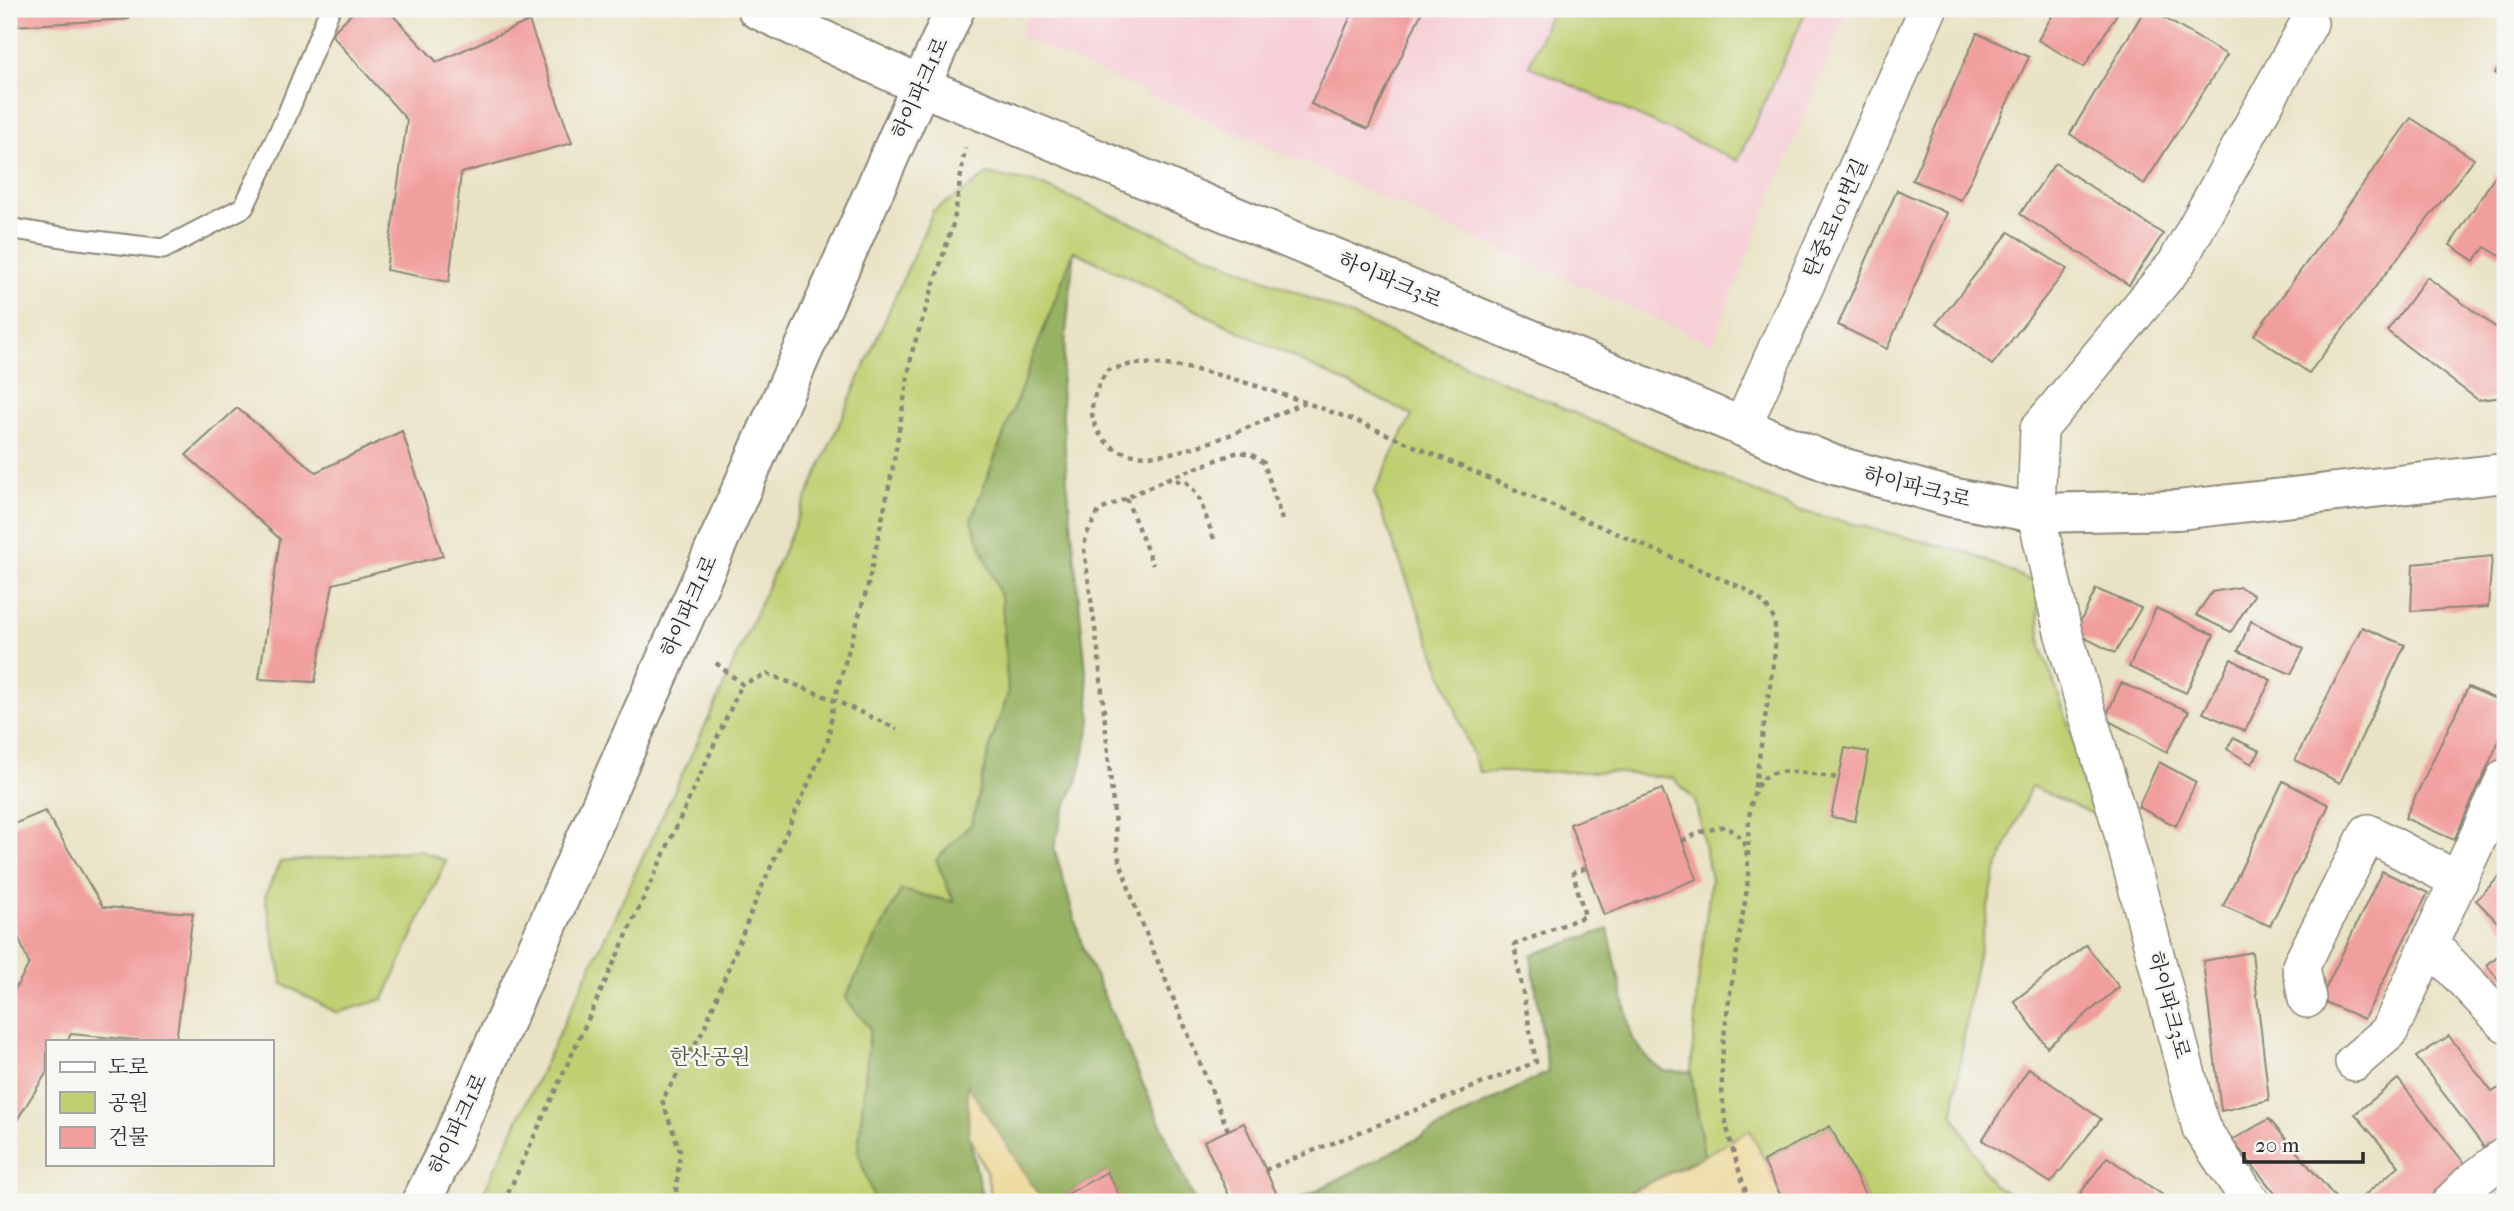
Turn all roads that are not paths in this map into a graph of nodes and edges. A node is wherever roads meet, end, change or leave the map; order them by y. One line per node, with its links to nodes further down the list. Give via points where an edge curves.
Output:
1 (330, 9): 7 (lane, via 244,207 163,249)
2 (757, 9): 6 (street, 하이파크3로)
3 (955, 9): 6 (street, 하이파크1로)
4 (1928, 9): 8 (street, 탄중로101번길)
5 (2309, 23): 10 (street, via 2176,264 2039,429)
6 (921, 86): 8 (street, 하이파크3로); 18 (street, 하이파크1로)
7 (9, 228)
8 (1742, 427): 10 (street, 하이파크3로, via 1833,465 1950,497)
9 (2505, 473): 10 (street, 하이파크3로, via 2178,510)
10 (2036, 513): 19 (street, 하이파크3로, via 2063,632 2202,1128)
11 (2502, 792): 12 (street)
12 (2459, 881): 13 (street); 14 (street, via 2368,833 2301,966)
13 (2430, 944): 15 (street); 16 (street, via 2389,1032)
14 (2306, 999)
15 (2505, 1023)
16 (2354, 1062)
17 (2505, 1156): 20 (street)
18 (421, 1202)
19 (2252, 1202)
20 (2451, 1202)

